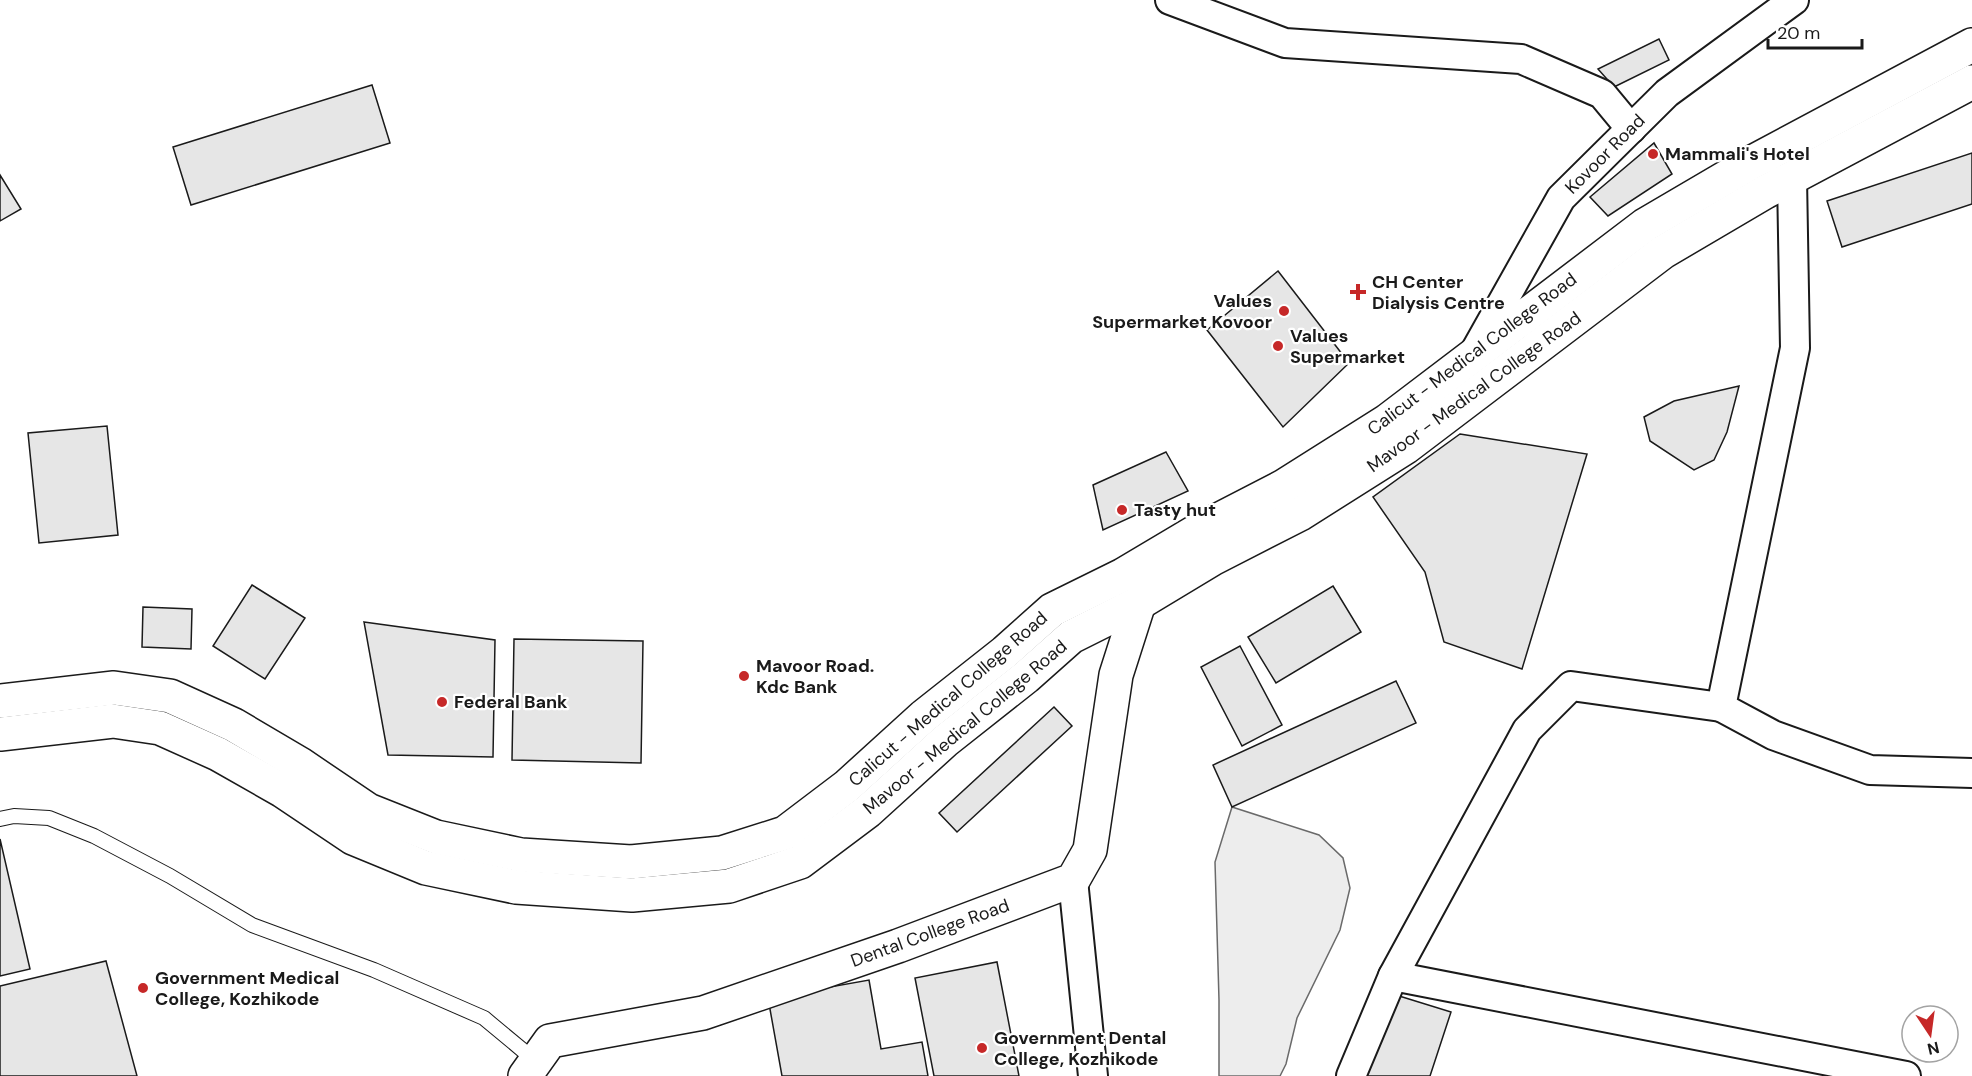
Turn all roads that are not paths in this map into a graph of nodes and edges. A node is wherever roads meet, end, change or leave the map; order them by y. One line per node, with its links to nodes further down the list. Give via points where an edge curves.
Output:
1 (1170, 0): 5 (street, via 1285,42 1521,59 1602,94)
2 (1794, 0): 5 (street, Kovoor Road, via 1667,93)
3 (1972, 45): 7 (main road, Calicut - Medical College Road, via 1749,164 1645,225)
4 (1972, 82): 6 (main road, Mavoor - Medical College Road)
5 (1631, 129): 7 (street, Kovoor Road, via 1562,198)
6 (1792, 178): 8 (main road, Mavoor - Medical College Road, via 1663,252); 11 (street, via 1794,348)
7 (1472, 356): 8 (street); 10 (main road, Calicut - Medical College Road, via 1387,420 1284,486 1052,610 847,786 785,833 722,853 632,862 521,855 436,837 368,810 234,725 170,696 114,688)
8 (1473, 396): 9 (main road, Mavoor - Medical College Road, via 1406,447 1300,514 1212,559)
9 (1139, 603): 12 (main road, Mavoor - Medical College Road, via 1071,637 945,741 868,811 800,862 729,885 632,895 516,887 426,868 353,838 218,753 160,728 113,720); 15 (main road, via 1116,675 1089,850)
10 (0, 701)
11 (1721, 707): 13 (street, via 1773,735 1870,770); 16 (street, via 1571,686 1527,730)
12 (0, 734)
13 (1972, 773)
14 (0, 819): 17 (lane, via 49,818 94,836 252,925 374,970 484,1018 526,1053)
15 (1073, 880): 17 (main road, Dental College Road, via 703,1013 550,1041); 18 (street)
16 (1393, 976): 19 (street); 20 (street)
17 (532, 1067)
18 (1093, 1076)
19 (1351, 1076)
20 (1906, 1076)

